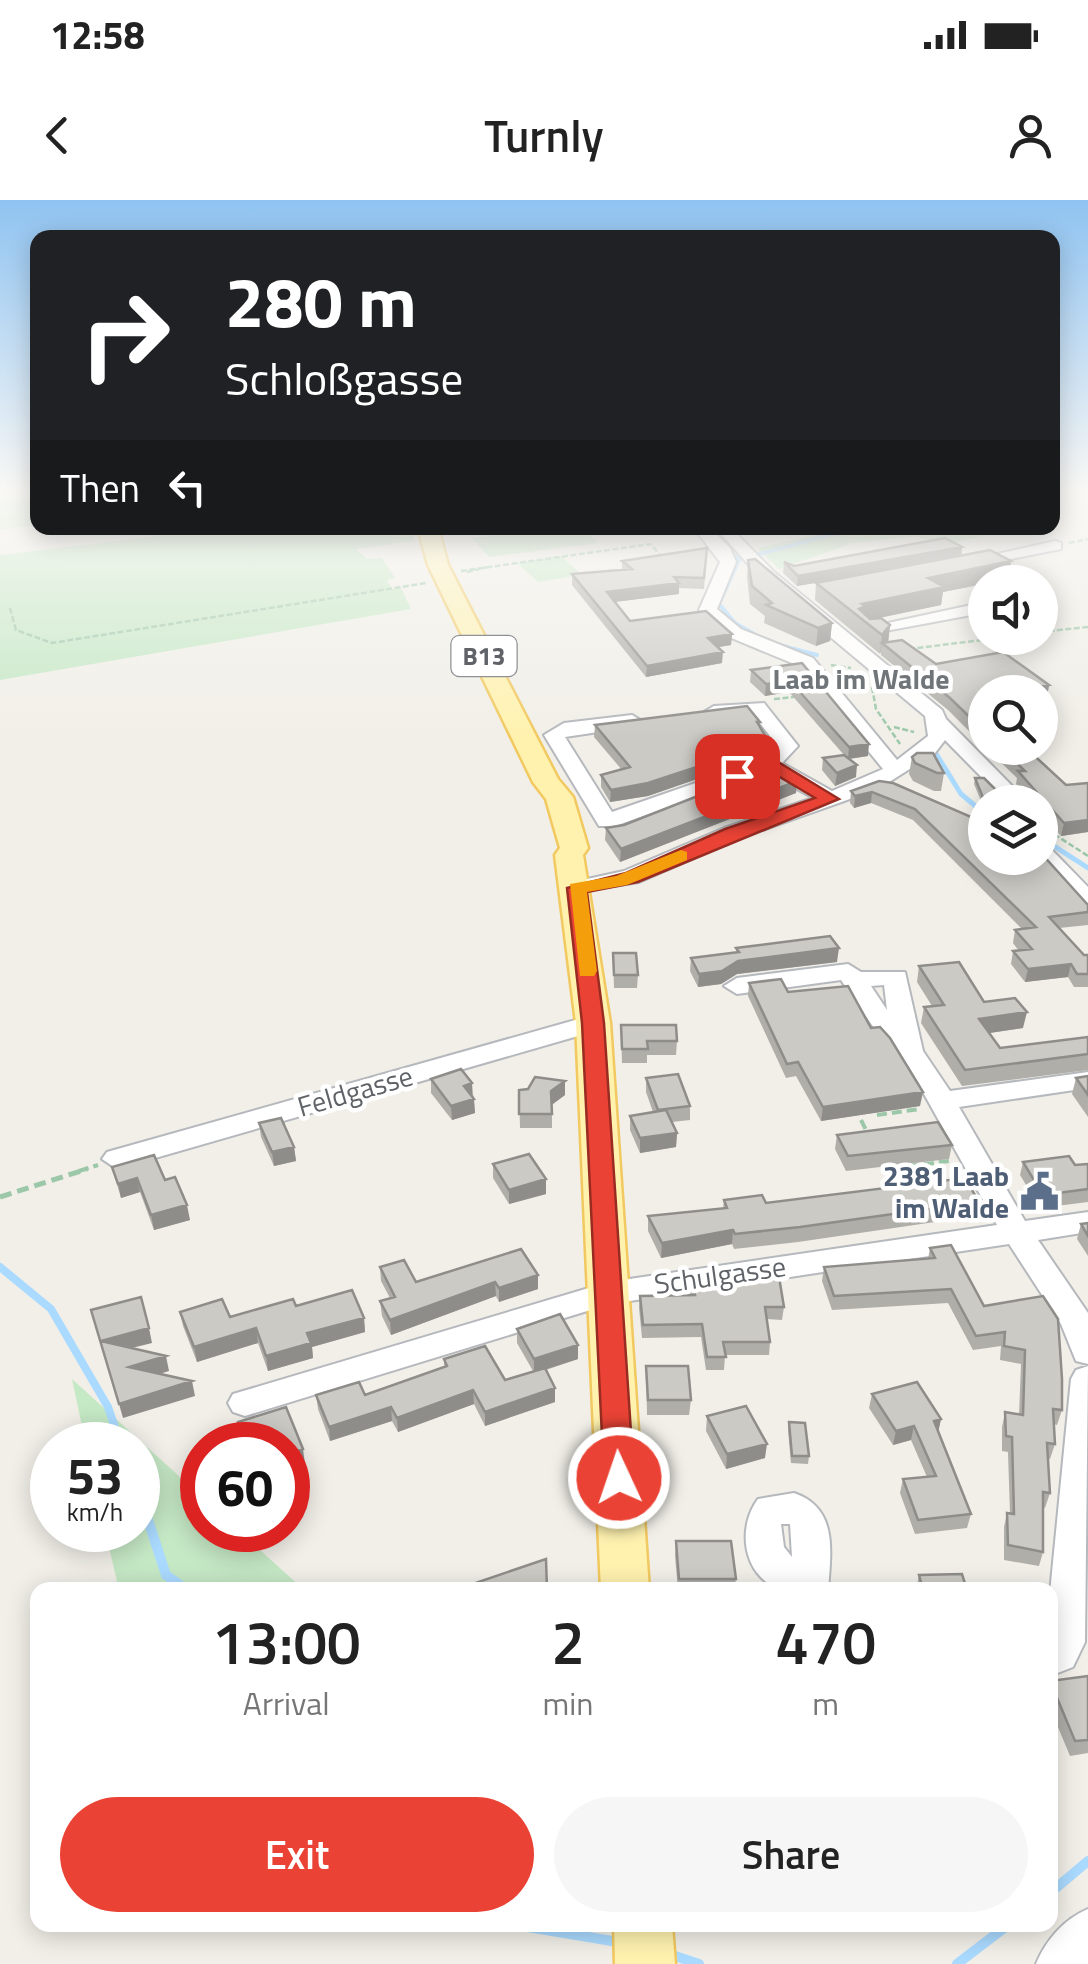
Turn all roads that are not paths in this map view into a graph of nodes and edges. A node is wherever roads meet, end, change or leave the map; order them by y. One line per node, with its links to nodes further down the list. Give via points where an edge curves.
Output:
1 (450, 573): 15 (main road, B13, via 546,782 544,798 559,849 570,854)
2 (723, 573): 10 (street, via 708,610 736,633 806,662)
3 (769, 573): 5 (street)
4 (824, 590): 5 (street)
5 (792, 596): 7 (street)
6 (968, 610): 7 (street)
7 (852, 631): 10 (street, via 928,707)
8 (699, 713): 11 (street, via 757,706 788,746)
9 (660, 718): 11 (street, via 554,734 607,821)
10 (911, 759): 12 (street); 13 (street)
11 (769, 764): 13 (street)
12 (976, 785)
13 (830, 799): 15 (street, via 631,878)
14 (1058, 866): 16 (street)
15 (577, 888): 18 (main road, B13)
16 (1083, 888)
17 (737, 986): 20 (street, via 848,972)
18 (593, 1023): 21 (street, Feldgasse); 24 (main road, B13)
19 (1088, 1080): 20 (street)
20 (943, 1103): 23 (street)
21 (116, 1159)
22 (1088, 1222): 23 (street, Schulgasse)
23 (1018, 1232): 24 (street, Schulgasse); 25 (street)
24 (610, 1292): 27 (street, Schulgasse); 28 (main road, B13)
25 (1088, 1352)
26 (1088, 1379): 29 (street, via 1065,1642)
27 (245, 1403)
28 (625, 1582)
29 (1058, 1654)
30 (643, 1932): 32 (main road)
31 (1088, 1932): 33 (street)
32 (645, 1964)
33 (1059, 1964)

